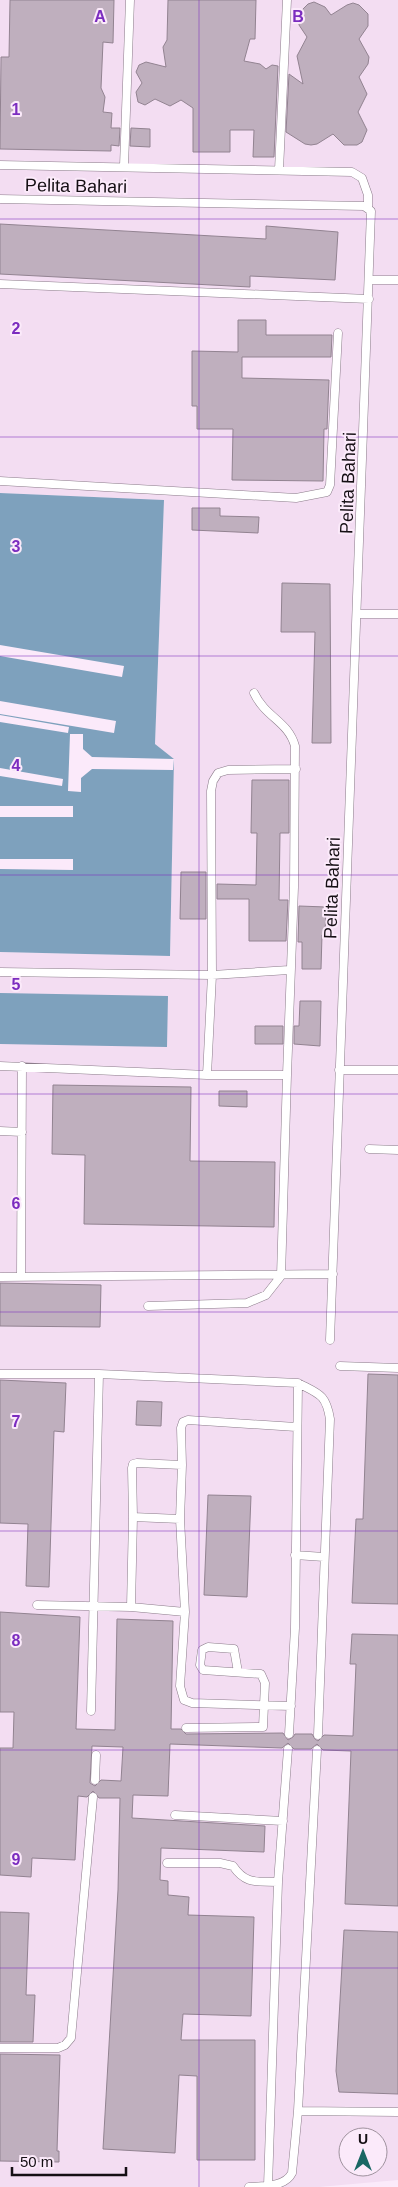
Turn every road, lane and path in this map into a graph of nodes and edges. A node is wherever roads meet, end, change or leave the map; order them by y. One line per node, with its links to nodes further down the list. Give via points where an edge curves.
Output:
1 (130, 0): 4 (lane)
2 (287, 0): 5 (lane)
3 (0, 165): 4 (lane)
4 (124, 166): 5 (lane)
5 (279, 170): 7 (lane, via 352,172 362,178 368,195)
6 (0, 200): 7 (lane, Pelita Bahari)
7 (368, 208): 8 (lane, Pelita Bahari, via 371,211)
8 (370, 280): 9 (lane); 11 (lane, Pelita Bahari)
9 (398, 280)
10 (0, 284): 11 (lane)
11 (369, 299): 14 (lane, Pelita Bahari)
12 (338, 333): 13 (lane, via 330,485 327,492 296,498)
13 (0, 480)
14 (358, 614): 15 (lane); 23 (lane, Pelita Bahari)
15 (398, 614)
16 (254, 693): 17 (lane, via 266,713 291,734)
17 (296, 768): 18 (lane); 20 (lane, via 228,770 218,773 213,781)
18 (289, 970): 20 (lane); 26 (lane)
19 (0, 972): 20 (lane)
20 (212, 975): 25 (lane)
21 (0, 1066): 22 (lane)
22 (22, 1066): 25 (lane); 28 (lane)
23 (339, 1070): 24 (lane); 31 (lane, Pelita Bahari)
24 (398, 1070)
25 (207, 1075): 26 (lane)
26 (287, 1075): 32 (lane)
27 (0, 1131): 28 (lane)
28 (22, 1132): 34 (lane)
29 (369, 1149): 30 (lane)
30 (398, 1150)
31 (333, 1274): 32 (lane); 36 (lane, Pelita Bahari)
32 (281, 1276): 34 (lane); 35 (lane, via 266,1295 247,1303)
33 (0, 1277): 34 (lane)
34 (21, 1277)
35 (148, 1306)
36 (330, 1340)
37 (340, 1366): 38 (lane)
38 (398, 1368)
39 (0, 1374): 40 (lane)
40 (100, 1374): 41 (lane); 49 (lane)
41 (298, 1383): 42 (lane); 47 (lane, via 321,1395 327,1402 330,1419)
42 (296, 1426): 43 (lane, via 188,1420 181,1428); 46 (lane)
43 (182, 1465): 44 (lane, via 133,1464); 45 (lane)
44 (133, 1517): 45 (lane); 50 (lane)
45 (180, 1519): 51 (lane)
46 (295, 1556): 47 (lane); 53 (lane)
47 (324, 1557): 58 (lane)
48 (37, 1605): 49 (lane)
49 (95, 1607): 50 (lane); 55 (lane)
50 (131, 1607): 51 (lane)
51 (185, 1612): 54 (lane, via 180,1686 184,1700)
52 (238, 1672): 52 (lane, via 234,1649 208,1647 202,1650 200,1665 203,1670); 54 (lane, via 261,1674 265,1683)
53 (290, 1706): 54 (lane); 57 (lane)
54 (265, 1707): 56 (lane, via 264,1724 260,1728)
55 (91, 1711)
56 (186, 1728)
57 (289, 1734)
58 (318, 1734)
59 (288, 1749): 65 (lane)
60 (317, 1750): 69 (lane)
61 (96, 1755): 62 (lane)
62 (95, 1780)
63 (93, 1797): 68 (lane, via 71,2038 58,2048)
64 (175, 1815): 65 (lane)
65 (283, 1821): 67 (lane)
66 (167, 1863): 67 (lane, via 232,1866 240,1876 250,1881)
67 (278, 1882): 71 (lane)
68 (0, 2048)
69 (298, 2111): 70 (lane); 71 (lane, via 292,2173 286,2181)
70 (398, 2112)
71 (268, 2186): 72 (lane)
72 (249, 2187)

